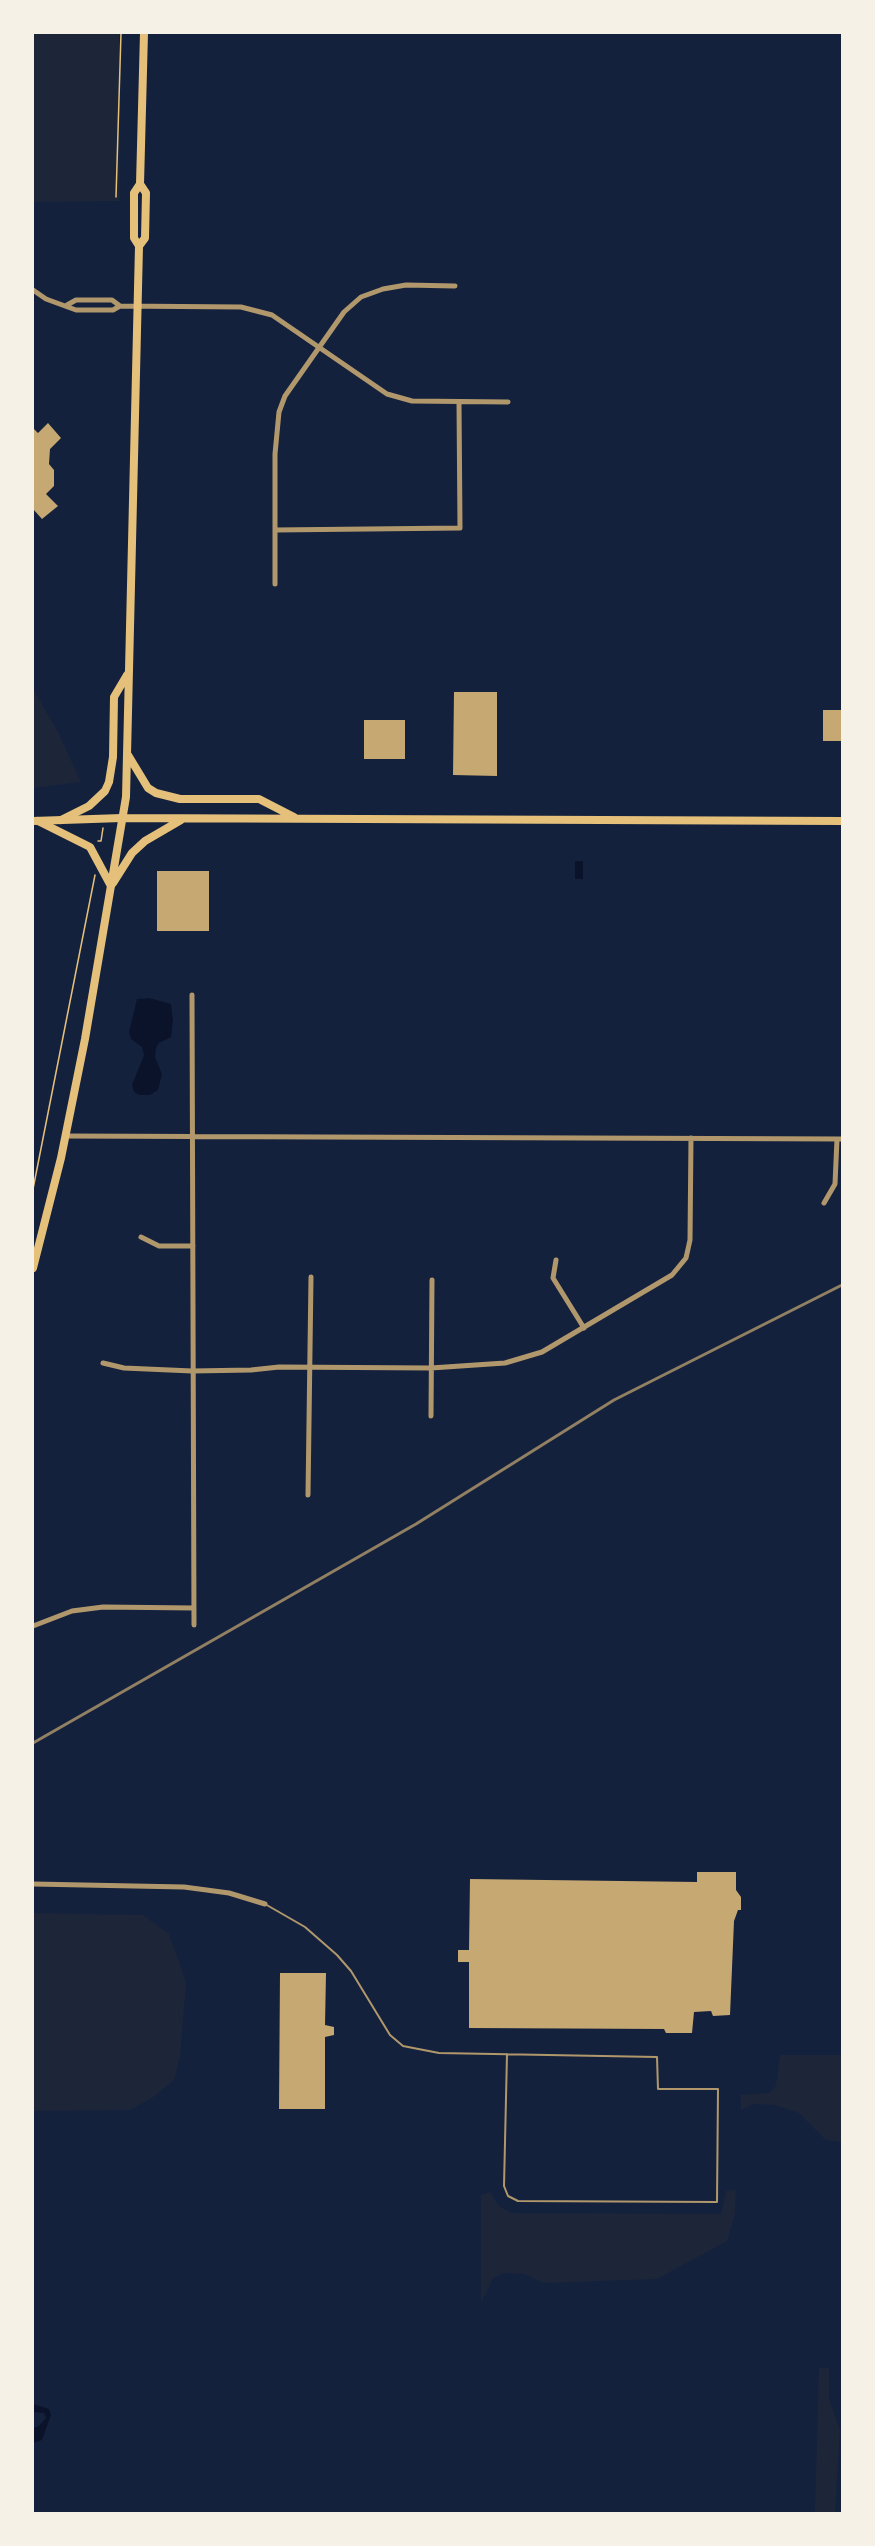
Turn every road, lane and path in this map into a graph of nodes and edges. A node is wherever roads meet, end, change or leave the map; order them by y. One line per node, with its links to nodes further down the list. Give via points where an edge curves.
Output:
1 (121, 33): 3 (path)
2 (144, 33): 8 (highway, via 140,184 146,193 145,238 139,246)
3 (116, 197)
4 (455, 286): 9 (street, via 406,285 361,297 344,312)
5 (33, 291): 6 (street)
6 (67, 305): 7 (street, via 76,310 113,310); 7 (street, via 76,300 112,300)
7 (120, 306): 8 (street)
8 (137, 306): 9 (street, via 241,307 273,315); 14 (highway)
9 (320, 345): 10 (street, via 387,394 412,401); 12 (street, via 285,396 279,412)
10 (459, 402): 11 (street); 12 (street, via 460,528)
11 (508, 402)
12 (274, 530): 13 (street)
13 (275, 584)
14 (129, 672): 15 (highway); 19 (highway, via 114,697 112,773 105,791 80,812)
15 (127, 753): 16 (highway); 18 (highway, via 148,788 156,793 180,799 259,799)
16 (122, 818): 17 (highway); 19 (main road); 23 (highway)
17 (183, 819): 18 (highway); 23 (highway, via 145,840)
18 (297, 819): 21 (highway)
19 (61, 820): 20 (main road)
20 (36, 821): 23 (highway, via 90,847)
21 (842, 821)
22 (96, 869): 29 (path)
23 (111, 886): 25 (highway)
24 (192, 995): 26 (street)
25 (65, 1136): 26 (street); 34 (highway)
26 (192, 1137): 27 (street); 32 (street)
27 (691, 1138): 28 (street); 37 (street, via 690,1240 686,1258 672,1275)
28 (839, 1139): 30 (street, via 835,1184)
29 (33, 1190)
30 (824, 1203)
31 (141, 1237): 32 (street, via 159,1245)
32 (193, 1246): 41 (street)
33 (556, 1260): 37 (street, via 553,1278)
34 (33, 1268)
35 (311, 1277): 39 (street)
36 (432, 1280): 40 (street)
37 (584, 1328): 40 (street, via 542,1352 505,1363)
38 (103, 1363): 41 (street, via 124,1368)
39 (310, 1366): 40 (street); 41 (street); 43 (street)
40 (431, 1368): 42 (street)
41 (192, 1371): 44 (street)
42 (431, 1416)
43 (308, 1496)
44 (194, 1608): 45 (street); 46 (street, via 103,1606 72,1611)
45 (194, 1625)
46 (33, 1626)
47 (33, 1884): 48 (street, via 184,1887 230,1893)
48 (265, 1904): 49 (lane, via 305,1927 337,1955 390,2035 403,2046 439,2053)
49 (507, 2054): 49 (lane, via 657,2057 657,2089 718,2090 717,2202 518,2201 508,2196 504,2186)

